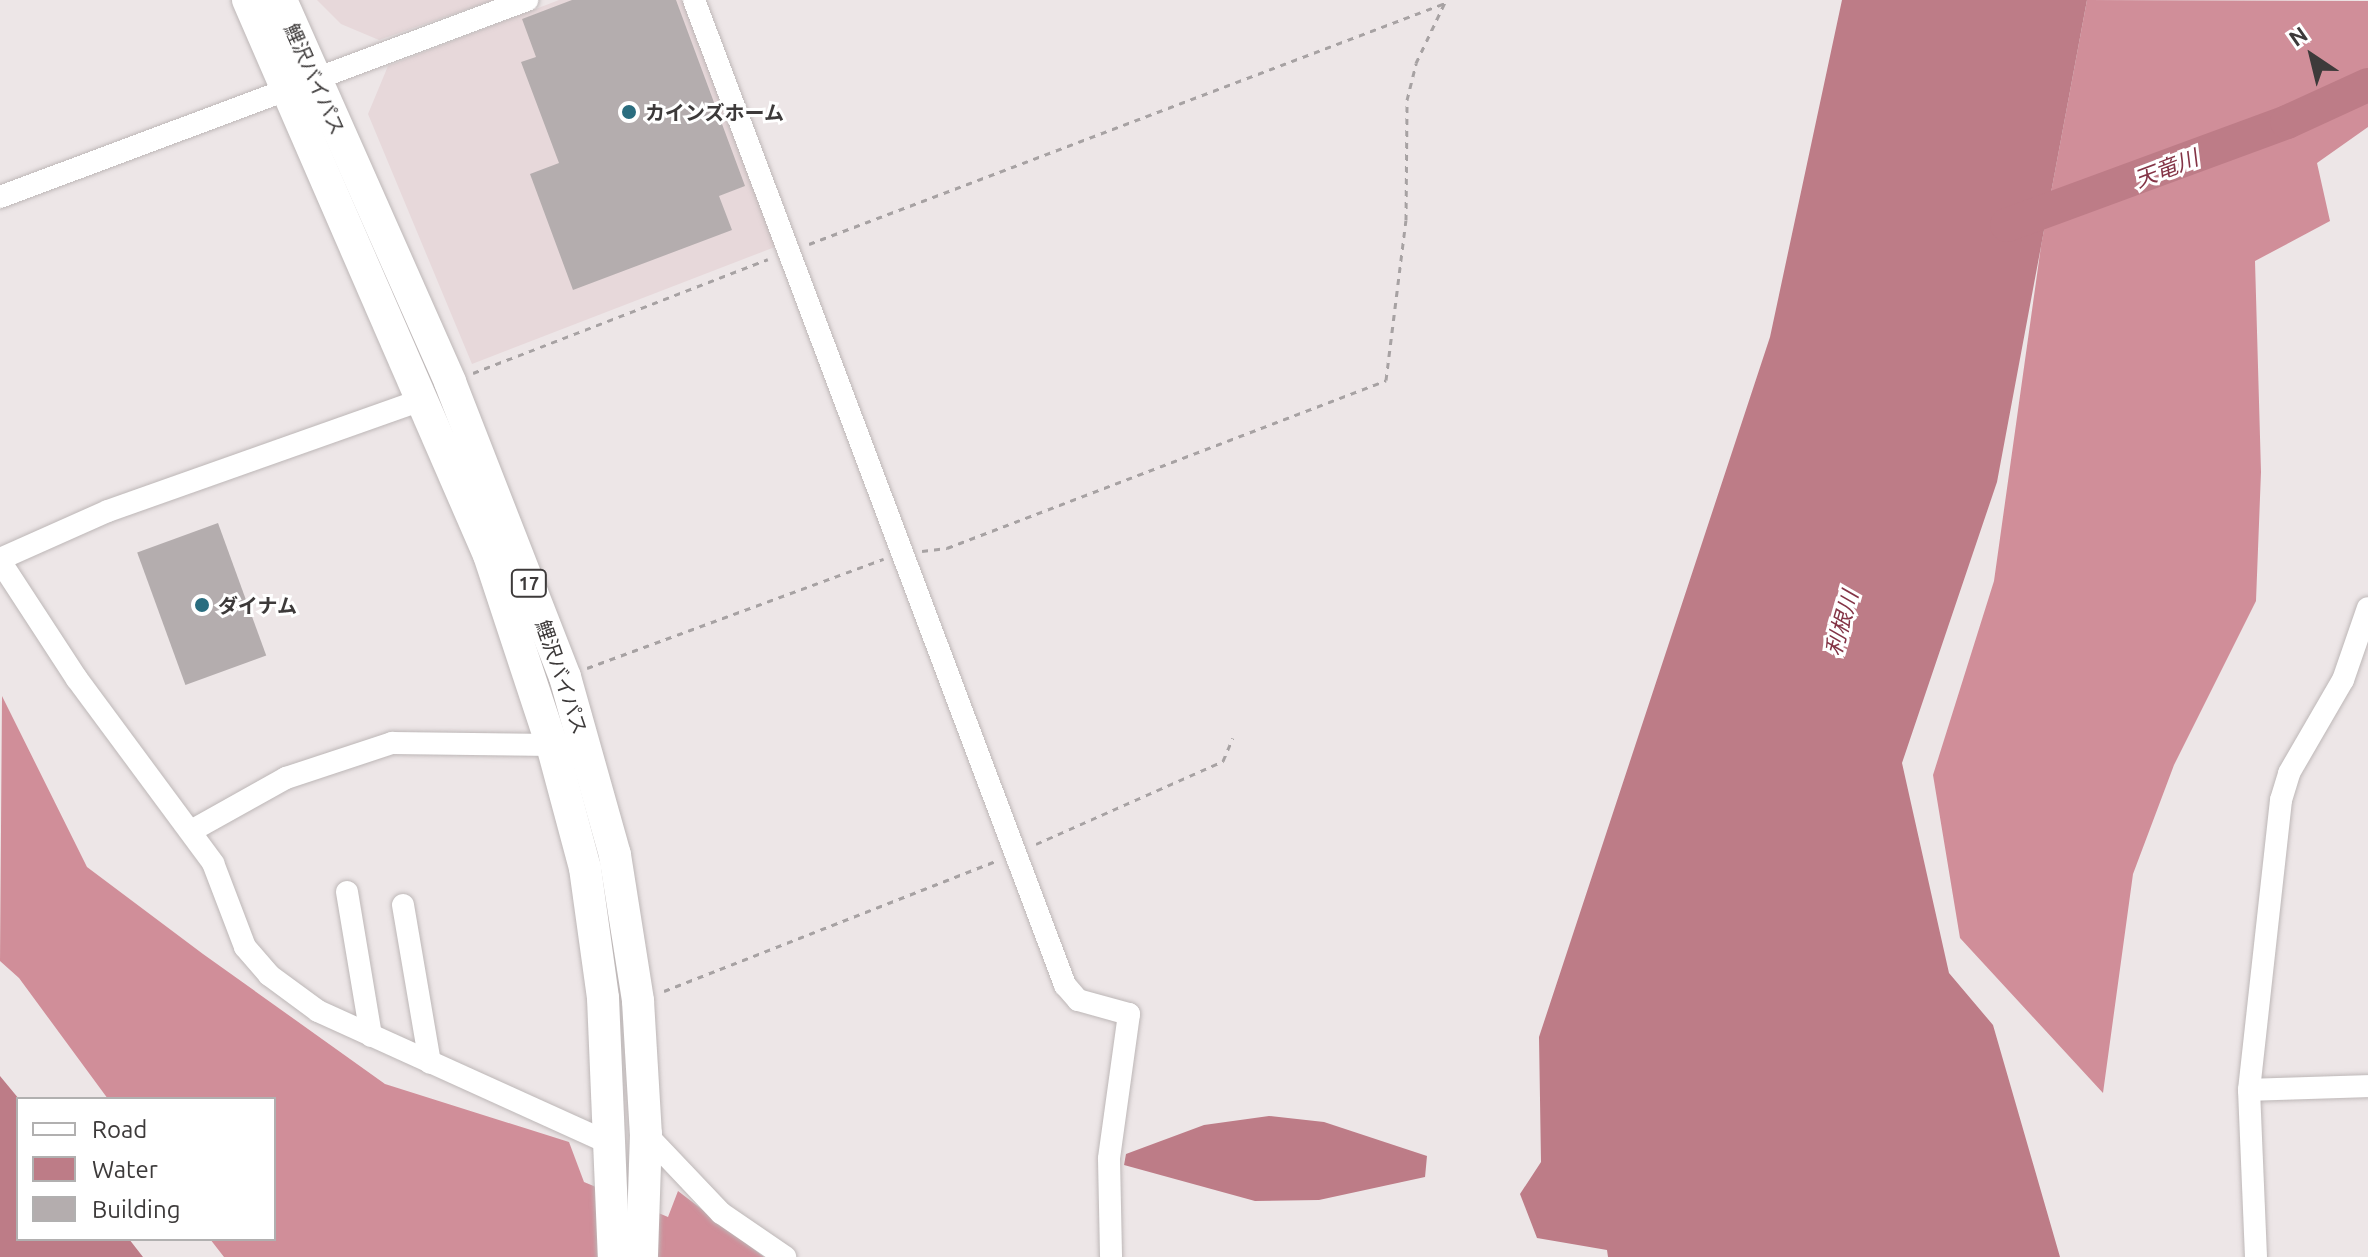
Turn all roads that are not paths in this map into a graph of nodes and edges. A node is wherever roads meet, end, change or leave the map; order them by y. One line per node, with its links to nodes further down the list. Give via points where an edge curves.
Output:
1 (248, 0): 5 (highway, 鯉沢バイパス / 17)
2 (281, 0): 5 (highway, 鯉沢バイパス / 17)
3 (527, 0): 5 (street)
4 (694, 0): 24 (street, via 1070,995 1129,1014 1109,1159)
5 (302, 86): 6 (street); 7 (highway, 鯉沢バイパス / 17); 18 (highway, 鯉沢バイパス / 17, via 450,382 565,677 615,855 638,1001)
6 (0, 197)
7 (419, 401): 8 (street, via 108,511); 10 (highway, 鯉沢バイパス / 17, via 489,555)
8 (0, 560): 11 (street, via 77,679)
9 (2368, 608): 17 (street, via 2343,680 2289,773 2281,800)
10 (552, 745): 11 (street, via 392,743 286,778); 19 (highway, 鯉沢バイパス / 17, via 587,883 603,998)
11 (191, 831): 14 (street, via 213,863 245,947 269,975 318,1011)
12 (347, 892): 14 (street)
13 (403, 905): 15 (street)
14 (371, 1036): 15 (street)
15 (430, 1063): 19 (street)
16 (2368, 1086): 17 (street)
17 (2249, 1090): 25 (street)
18 (646, 1134): 20 (highway, 鯉沢バイパス / 17); 23 (street, via 721,1213)
19 (613, 1145): 20 (highway, 鯉沢バイパス / 17)
20 (628, 1196): 21 (highway, 鯉沢バイパス / 17); 22 (highway, 鯉沢バイパス / 17)
21 (614, 1257)
22 (642, 1257)
23 (785, 1257)
24 (1111, 1257)
25 (2256, 1257)

